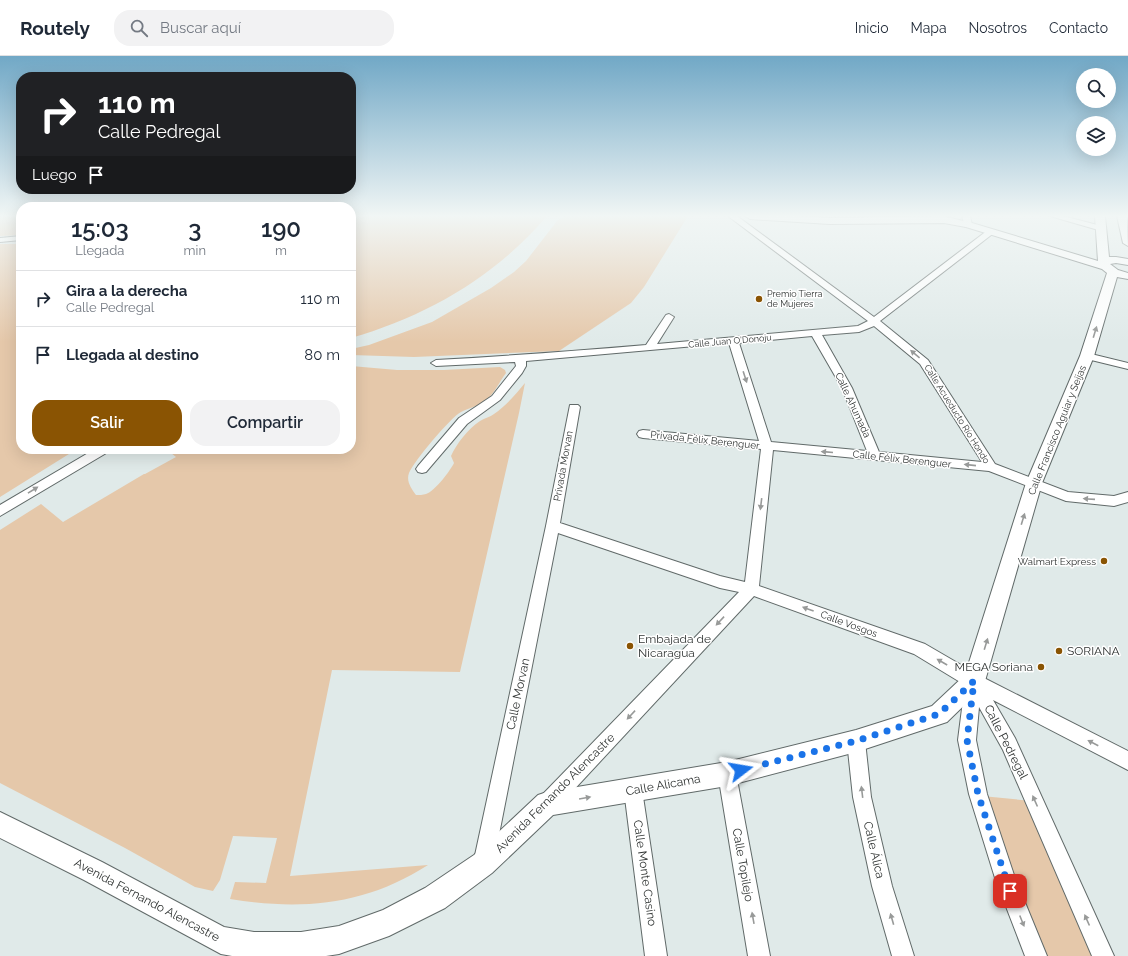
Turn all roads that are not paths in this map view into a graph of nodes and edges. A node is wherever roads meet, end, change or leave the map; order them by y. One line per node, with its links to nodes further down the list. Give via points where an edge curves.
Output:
1 (789, 258): 8 (street, Calle Acueducto Río Hondo)
2 (957, 258): 8 (street, Calle Juan O'Donoju)
3 (1073, 258): 6 (street)
4 (1112, 258): 6 (street, Calle Francisco Aguiar y Seijas)
5 (1128, 262): 6 (street, via 1105,262)
6 (1117, 272): 12 (street, Calle Francisco Aguiar y Seijas, one-way to 6)
7 (669, 318): 11 (street)
8 (874, 321): 9 (street, Calle Juan O'Donoju, via 859,329); 21 (street, Calle Acueducto Río Hondo, one-way to 8, via 924,362)
9 (816, 334): 10 (street, Calle Juan O'Donoju); 20 (street, Calle Ahumada, via 847,388)
10 (733, 340): 11 (street, Calle Juan O'Donoju); 18 (street, one-way to 18)
11 (650, 347): 13 (street, Calle Juan O'Donoju)
12 (1088, 356): 15 (street); 23 (street, Calle Francisco Aguiar y Seijas)
13 (520, 357): 14 (street, Calle Juan O'Donoju); 22 (street, via 521,366 517,373 496,398 463,421)
14 (436, 363)
15 (1128, 366)
16 (574, 407): 26 (street, Privada Morvan)
17 (643, 434): 18 (street, Privada Félix Berenguer)
18 (767, 447): 20 (street, Calle Félix Berenguer, one-way to 18); 27 (street, one-way to 27)
19 (96, 454): 25 (street, one-way to 19)
20 (875, 456): 21 (street, Calle Félix Berenguer, one-way to 20)
21 (991, 467): 23 (street, Calle Félix Berenguer)
22 (422, 469)
23 (1034, 483): 24 (street, one-way to 23, via 1114,501 1066,496); 28 (street, Calle Francisco Aguiar y Seijas, one-way to 23)
24 (1128, 498)
25 (0, 511)
26 (553, 526): 27 (street, Calle Vosgos, via 720,582); 35 (street, Calle Morvan)
27 (751, 588): 28 (street, Calle Vosgos, one-way to 27, via 919,650); 33 (street, Avenida Fernando Alencastre, one-way to 33)
28 (974, 681): 29 (street, Calle Alicama, via 939,714); 30 (street, Calle Vosgos, one-way to 28); 39 (street, Calle Pedregal, one-way to 39, via 967,740 978,794 1005,878); 40 (street, Calle Pedregal, one-way to 28, via 1009,744)
29 (856, 741): 31 (street, Calle Alicama); 38 (street, Calle Álica, one-way to 29, via 882,886 862,797)
30 (1128, 761)
31 (727, 774): 32 (street, Calle Alicama); 37 (street, Calle Topilejo, one-way to 31)
32 (633, 790): 33 (street, Calle Alicama, one-way to 32); 36 (street, Calle Monte Casino)
33 (547, 804): 35 (street, Avenida Fernando Alencastre)
34 (0, 825): 35 (street, Avenida Fernando Alencastre, via 93,871 221,940 254,946 301,946 339,940 382,924 435,898)
35 (483, 864)
36 (656, 956)
37 (760, 956)
38 (903, 956)
39 (1036, 956)
40 (1103, 956)

